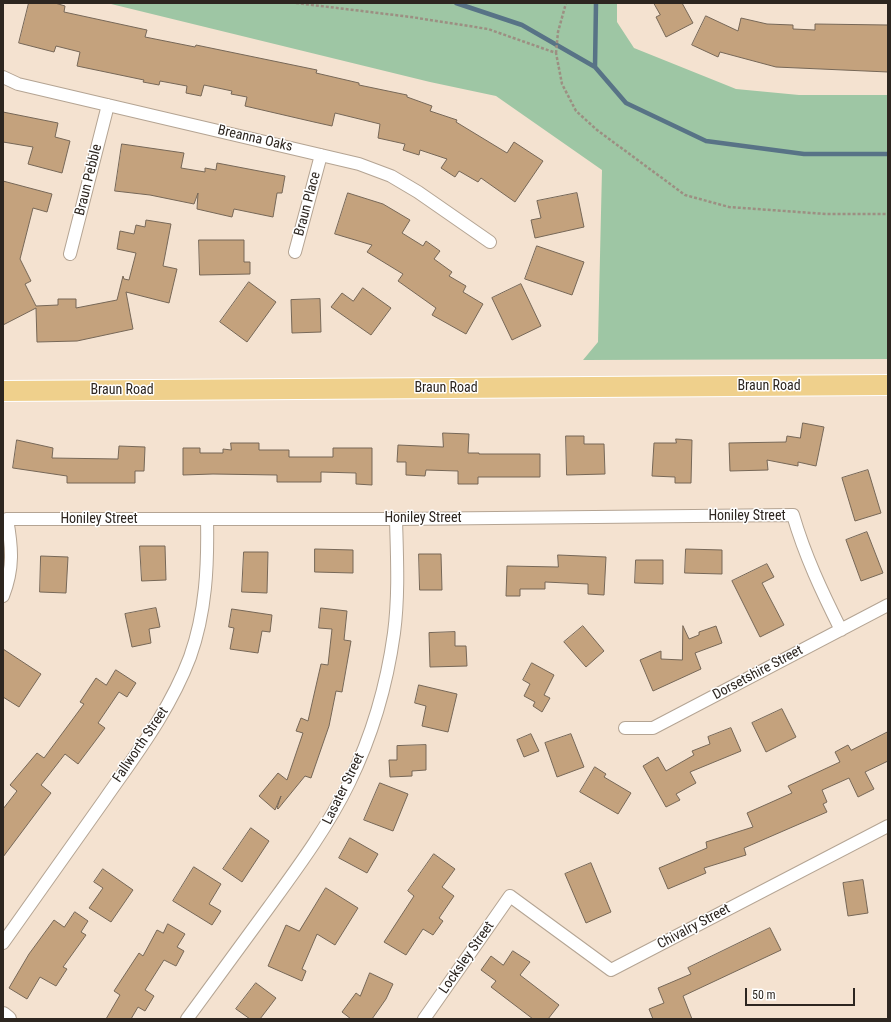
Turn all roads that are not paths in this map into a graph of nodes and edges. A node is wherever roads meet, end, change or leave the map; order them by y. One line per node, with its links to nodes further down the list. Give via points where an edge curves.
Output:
1 (3, 77): 2 (street, Breanna Oaks, via 18,84)
2 (108, 105): 3 (street, Breanna Oaks); 6 (street, Braun Pebble)
3 (321, 155): 4 (street, Breanna Oaks, via 359,164 391,176); 5 (street, Braun Place)
4 (490, 242)
5 (295, 252)
6 (70, 254)
7 (888, 385): 8 (main road, Braun Road)
8 (3, 391)
9 (396, 518): 10 (street, Honiley Street); 13 (street, Honiley Street, via 793,515 803,550 817,584); 20 (street, Lasater Street, via 398,577 394,632 384,684 369,734 352,775 325,828)
10 (207, 519): 11 (street, Honiley Street, via 7,518 12,563); 17 (street, Fallworth Street, via 206,588 200,622 177,687 147,739)
11 (3, 596)
12 (888, 605): 13 (street, Dorsetshire Street)
13 (842, 630): 14 (street, Dorsetshire Street, via 653,728)
14 (625, 728)
15 (888, 826): 16 (street, Chivalry Street, via 611,970)
16 (510, 896): 21 (street, Locksley Street)
17 (3, 943)
18 (3, 1015): 19 (street)
19 (8, 1019)
20 (187, 1019)
21 (424, 1019)

